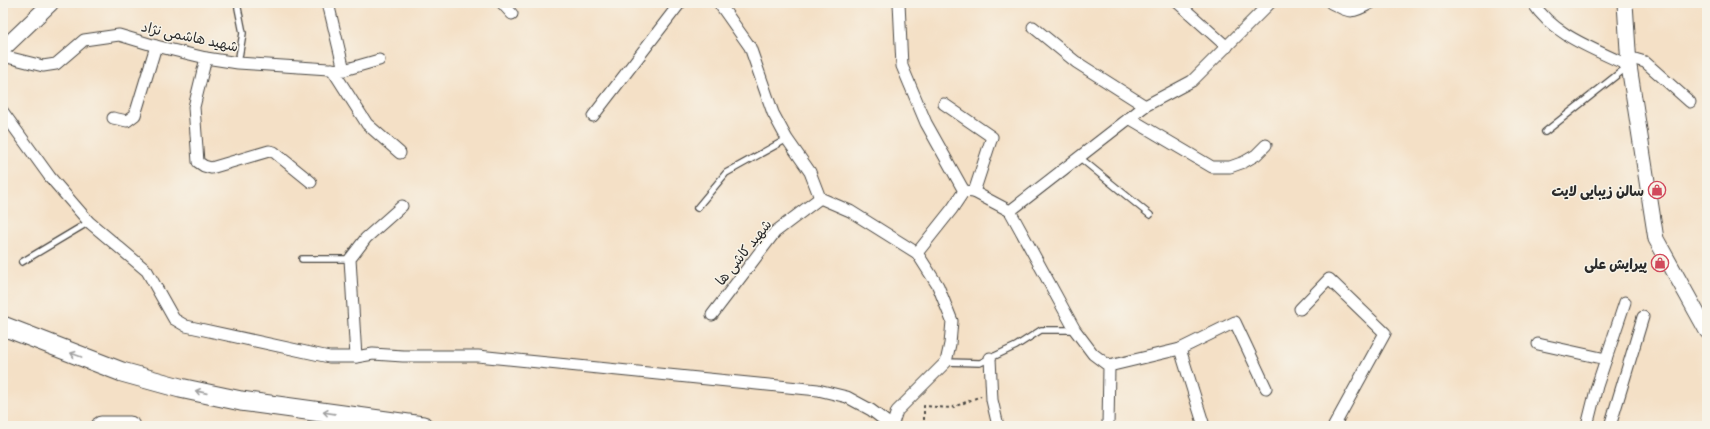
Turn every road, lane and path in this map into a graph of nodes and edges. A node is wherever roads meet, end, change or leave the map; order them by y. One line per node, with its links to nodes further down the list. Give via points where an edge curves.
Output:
1 (51, 3): 18 (street)
2 (237, 3): 23 (lane, via 243,33)
3 (328, 3): 24 (street)
4 (502, 3): 14 (street)
5 (680, 3): 29 (street)
6 (720, 3): 33 (street, via 750,47 774,113)
7 (899, 3): 38 (street, via 902,66 926,123)
8 (1178, 3): 17 (street)
9 (1270, 3): 17 (street)
10 (1331, 3): 11 (street, via 1349,12 1357,11)
11 (1371, 3)
12 (1533, 3): 22 (street, via 1563,33)
13 (1625, 3): 22 (street)
14 (512, 14)
15 (1033, 26): 27 (street, via 1076,62)
16 (156, 46): 19 (street, شهید هاشمی نژاد, via 119,35 84,40 56,64 44,66); 20 (street, شهید هاشمی نژاد); 30 (street, via 135,115 127,121)
17 (1227, 48): 27 (street, via 1192,81)
18 (3, 49)
19 (3, 56)
20 (206, 58): 23 (street, شهید هاشمی نژاد); 37 (street, via 194,107 198,162 211,168 269,151 274,152)
21 (380, 60): 24 (street, شهید هاشمی نژاد)
22 (1628, 62): 25 (street, via 1645,62); 32 (lane); 55 (street, via 1656,239)
23 (238, 63): 24 (street, شهید هاشمی نژاد)
24 (338, 69): 35 (street, via 367,124)
25 (1690, 102)
26 (944, 104): 38 (street, via 992,137)
27 (1145, 106): 31 (street)
28 (3, 112): 44 (street, via 50,177)
29 (593, 116)
30 (113, 118)
31 (1129, 118): 34 (street, via 1212,167 1230,167 1244,162); 36 (street)
32 (1545, 132)
33 (787, 139): 39 (street, via 810,172); 41 (lane, via 726,173)
34 (1266, 145)
35 (400, 153)
36 (1078, 157): 42 (street); 43 (lane)
37 (312, 182)
38 (969, 191): 42 (street); 45 (street)
39 (820, 198): 45 (street, via 850,210); 51 (street, شهید کاشی ها, via 775,232)
40 (402, 206): 47 (street, via 366,238)
41 (697, 208)
42 (1010, 211): 54 (street)
43 (1150, 215)
44 (90, 222): 48 (lane); 58 (street, via 147,271 174,319 186,326 329,357)
45 (918, 253): 61 (street, via 938,286 952,321)
46 (302, 259): 47 (lane)
47 (350, 259): 58 (street)
48 (22, 262)
49 (1625, 302): 60 (street)
50 (1300, 309): 73 (street, via 1329,279 1385,333)
51 (712, 315)
52 (1643, 317): 75 (street)
53 (3, 326): 67 (highway, one-way to 53, via 241,401 180,388 122,372)
54 (1075, 330): 59 (lane, via 1041,330); 62 (street, via 1093,354)
55 (1707, 331)
56 (1538, 344): 60 (street)
57 (1180, 349): 62 (street); 63 (street, via 1235,322); 72 (street)
58 (356, 357): 68 (street, via 373,354 478,356 818,390 847,397 871,410)
59 (990, 358): 61 (lane, via 980,363); 64 (street)
60 (1606, 359): 74 (street)
61 (946, 362): 68 (street, via 897,411)
62 (1108, 366): 71 (street)
63 (1266, 388)
64 (991, 392): 69 (path, via 951,408 924,406); 70 (street)
65 (101, 426): 66 (highway)
66 (130, 426)
67 (423, 426)
68 (892, 426)
69 (924, 426)
70 (998, 426)
71 (1108, 426)
72 (1204, 426)
73 (1334, 426)
74 (1586, 426)
75 (1610, 426)

